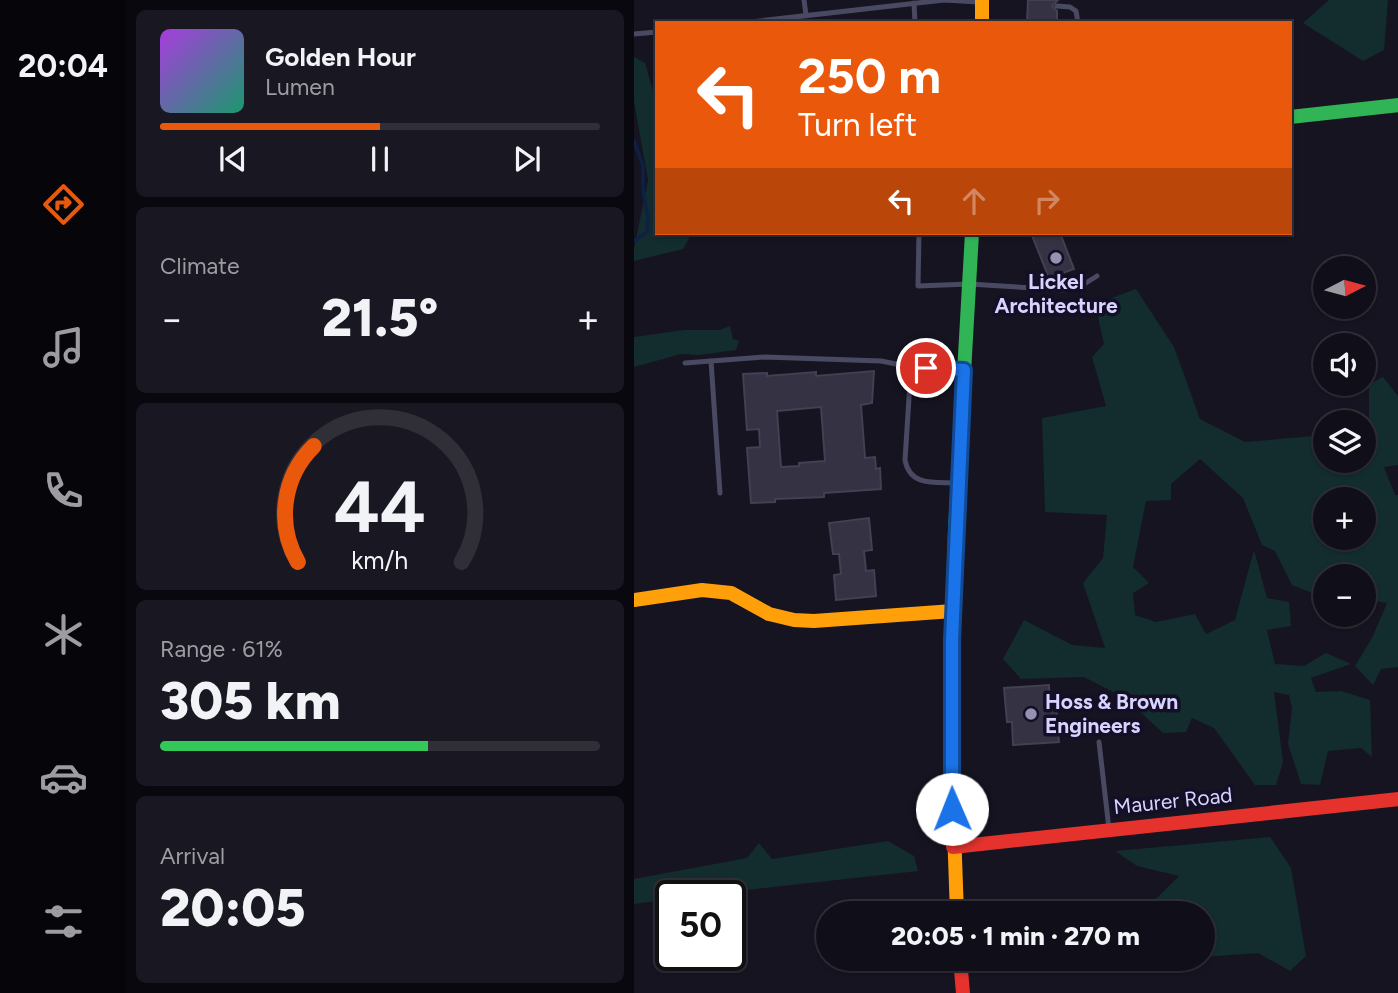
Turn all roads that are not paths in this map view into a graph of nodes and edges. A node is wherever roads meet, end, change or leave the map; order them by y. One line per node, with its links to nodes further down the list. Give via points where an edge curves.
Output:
1 (804, 0): 5 (lane)
2 (982, 1): 3 (lane); 8 (street)
3 (913, 3): 5 (lane); 7 (lane)
4 (1058, 6): 9 (lane, via 1076,11)
5 (806, 15): 6 (lane)
6 (757, 21)
7 (915, 21)
8 (982, 21)
9 (1078, 21)
10 (655, 32): 11 (lane)
11 (634, 34)
12 (1399, 105): 13 (street)
13 (1292, 117)
14 (919, 235): 17 (lane, via 918,286)
15 (972, 235): 17 (street)
16 (1097, 276): 17 (lane, via 1078,288 1064,290)
17 (969, 285): 21 (street)
18 (711, 361): 19 (lane); 20 (lane, via 778,357 881,360); 23 (lane)
19 (685, 363)
20 (911, 368): 21 (lane); 22 (lane, via 907,471 915,479)
21 (964, 370): 22 (street)
22 (958, 483): 25 (street)
23 (720, 493)
24 (634, 600): 25 (street, via 702,590 731,593 769,614 814,621)
25 (953, 611): 29 (street)
26 (1099, 742): 28 (lane)
27 (1399, 799): 28 (street, Maurer Road)
28 (1109, 829): 29 (street, Maurer Road)
29 (953, 847): 30 (street)
30 (956, 901)
31 (961, 971): 32 (street)
32 (963, 993)

